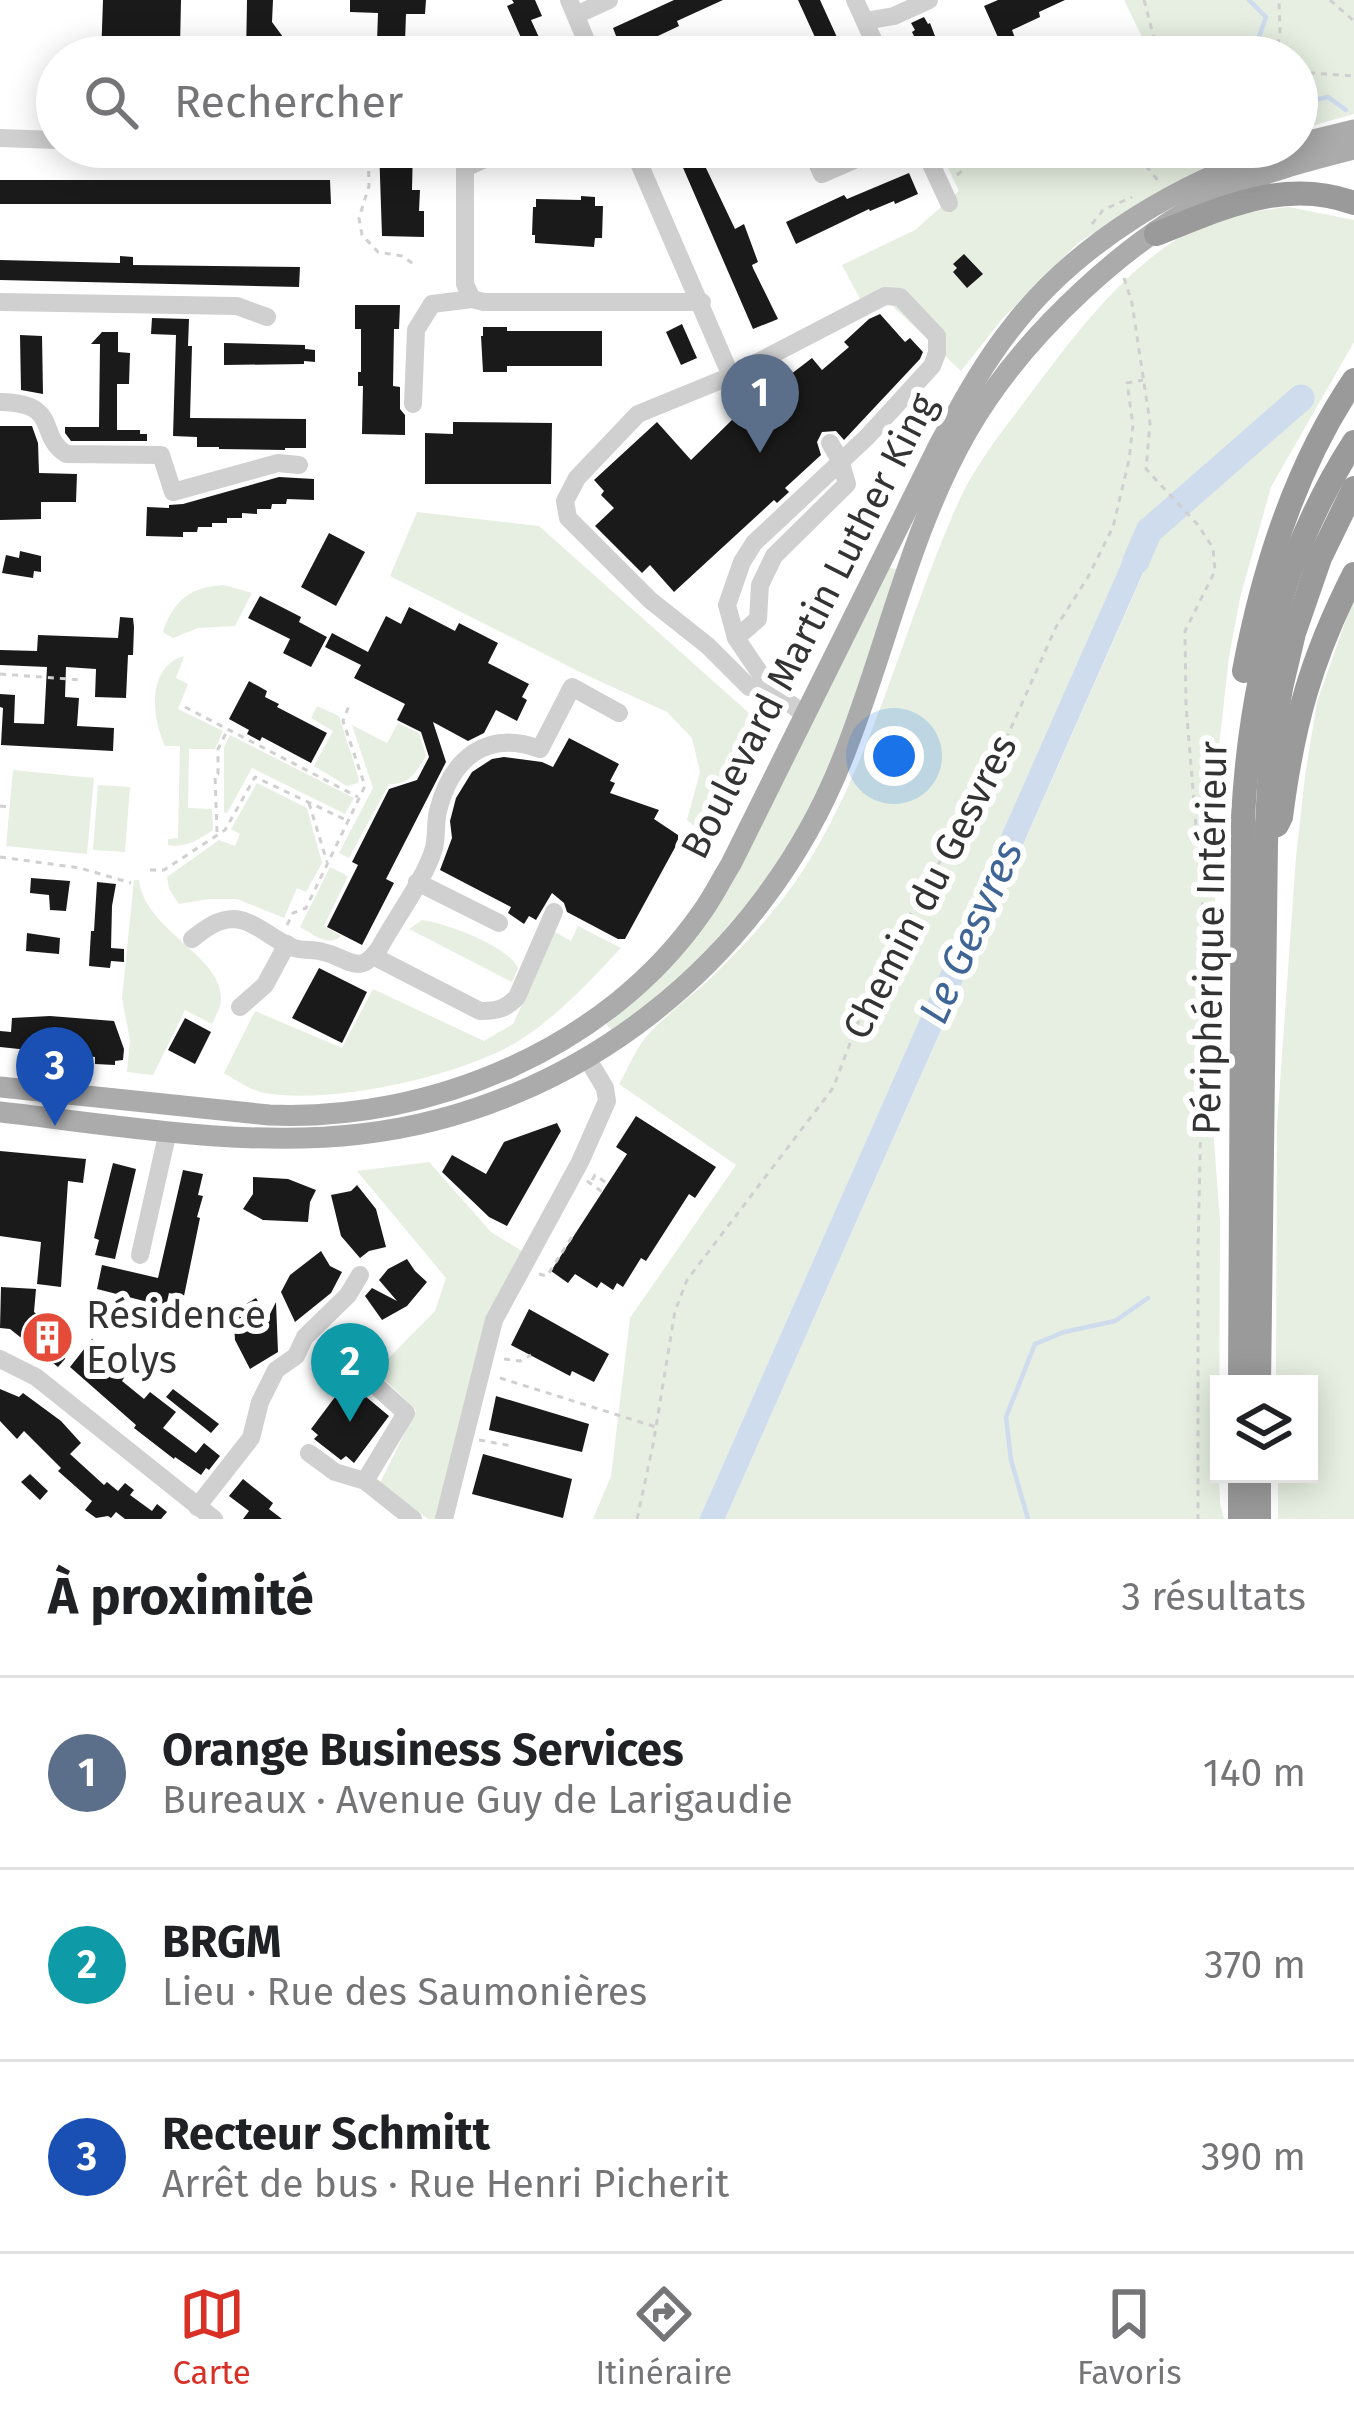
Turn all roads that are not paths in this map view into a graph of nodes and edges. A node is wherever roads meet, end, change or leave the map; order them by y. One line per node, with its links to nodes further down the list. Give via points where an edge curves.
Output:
1 (609, 0): 4 (street)
2 (855, 0): 5 (street)
3 (929, 0): 5 (street)
4 (572, 8): 6 (street)
5 (865, 21): 7 (street)
6 (584, 36)
7 (872, 36)
8 (1354, 130): 11 (main road)
9 (0, 138): 10 (street)
10 (36, 139)
11 (1318, 139)
12 (1354, 149): 13 (main road, Boulevard Martin Luther King)
13 (1318, 159)
14 (466, 168): 22 (street, via 465,284)
15 (641, 168): 24 (street)
16 (932, 168): 19 (street)
17 (1230, 168): 38 (main road, Boulevard Martin Luther King, via 1091,248 999,345 940,443)
18 (1283, 168): 21 (main road, Boulevard Martin Luther King, via 1230,188)
19 (949, 203)
20 (1354, 203): 21 (highway, via 1278,193)
21 (1156, 234): 48 (main road, Boulevard Martin Luther King, via 1074,299 961,442 841,763 779,879 694,978)
22 (472, 299): 24 (street); 29 (street, via 432,304 416,330)
23 (0, 302): 25 (street, via 238,306)
24 (702, 302): 26 (street)
25 (267, 317)
26 (728, 369): 31 (street, via 885,296 900,297 937,336 932,366 867,437); 36 (street, via 638,414 565,501 568,518 650,600 749,686)
27 (1354, 380): 39 (highway, via 1312,454 1257,601 1232,753)
28 (0, 402): 32 (street, via 39,412 66,454 161,455 173,492 278,463)
29 (413, 404)
30 (1354, 442): 39 (highway, Périphérique Intérieur, via 1305,533 1272,624)
31 (835, 451): 35 (street, via 742,562 727,605); 35 (street, via 847,484 775,556 760,585 758,619)
32 (299, 465)
33 (1354, 488): 40 (highway, via 1289,652 1271,749)
34 (1354, 574): 40 (highway, via 1302,699 1281,818)
35 (736, 638): 36 (street)
36 (772, 691): 38 (street)
37 (619, 713): 41 (street, via 572,687 540,749 511,742 472,752 444,791 434,849)
38 (806, 716): 51 (main road, Boulevard Martin Luther King, via 703,911 637,983 507,1069)
39 (1245, 777): 57 (highway, Périphérique Intérieur)
40 (1266, 842): 58 (highway)
41 (417, 882): 43 (street); 46 (street)
42 (554, 912): 46 (street, via 517,997 497,1011 480,1011)
43 (499, 923)
44 (192, 939): 45 (street, via 212,923 238,919)
45 (283, 942): 46 (street, via 353,965); 47 (street, via 265,985)
46 (373, 956)
47 (240, 1007)
48 (587, 1058): 51 (main road, Boulevard Martin Luther King, via 488,1104 437,1119); 65 (street, via 605,1088 604,1108 494,1320)
49 (0, 1087): 51 (main road)
50 (0, 1112): 52 (main road)
51 (380, 1120): 52 (main road, via 302,1138)
52 (168, 1131): 53 (street)
53 (140, 1255)
54 (360, 1275): 63 (street, via 296,1357 276,1370 251,1438)
55 (0, 1359): 63 (street, via 36,1377)
56 (362, 1373): 60 (street, via 406,1413)
57 (1240, 1375)
58 (1259, 1375)
59 (309, 1453): 60 (street)
60 (365, 1481): 64 (street)
61 (1240, 1483): 66 (highway)
62 (1259, 1483): 67 (highway)
63 (206, 1513)
64 (413, 1519)
65 (444, 1519)
66 (1240, 1519)
67 (1259, 1519)

